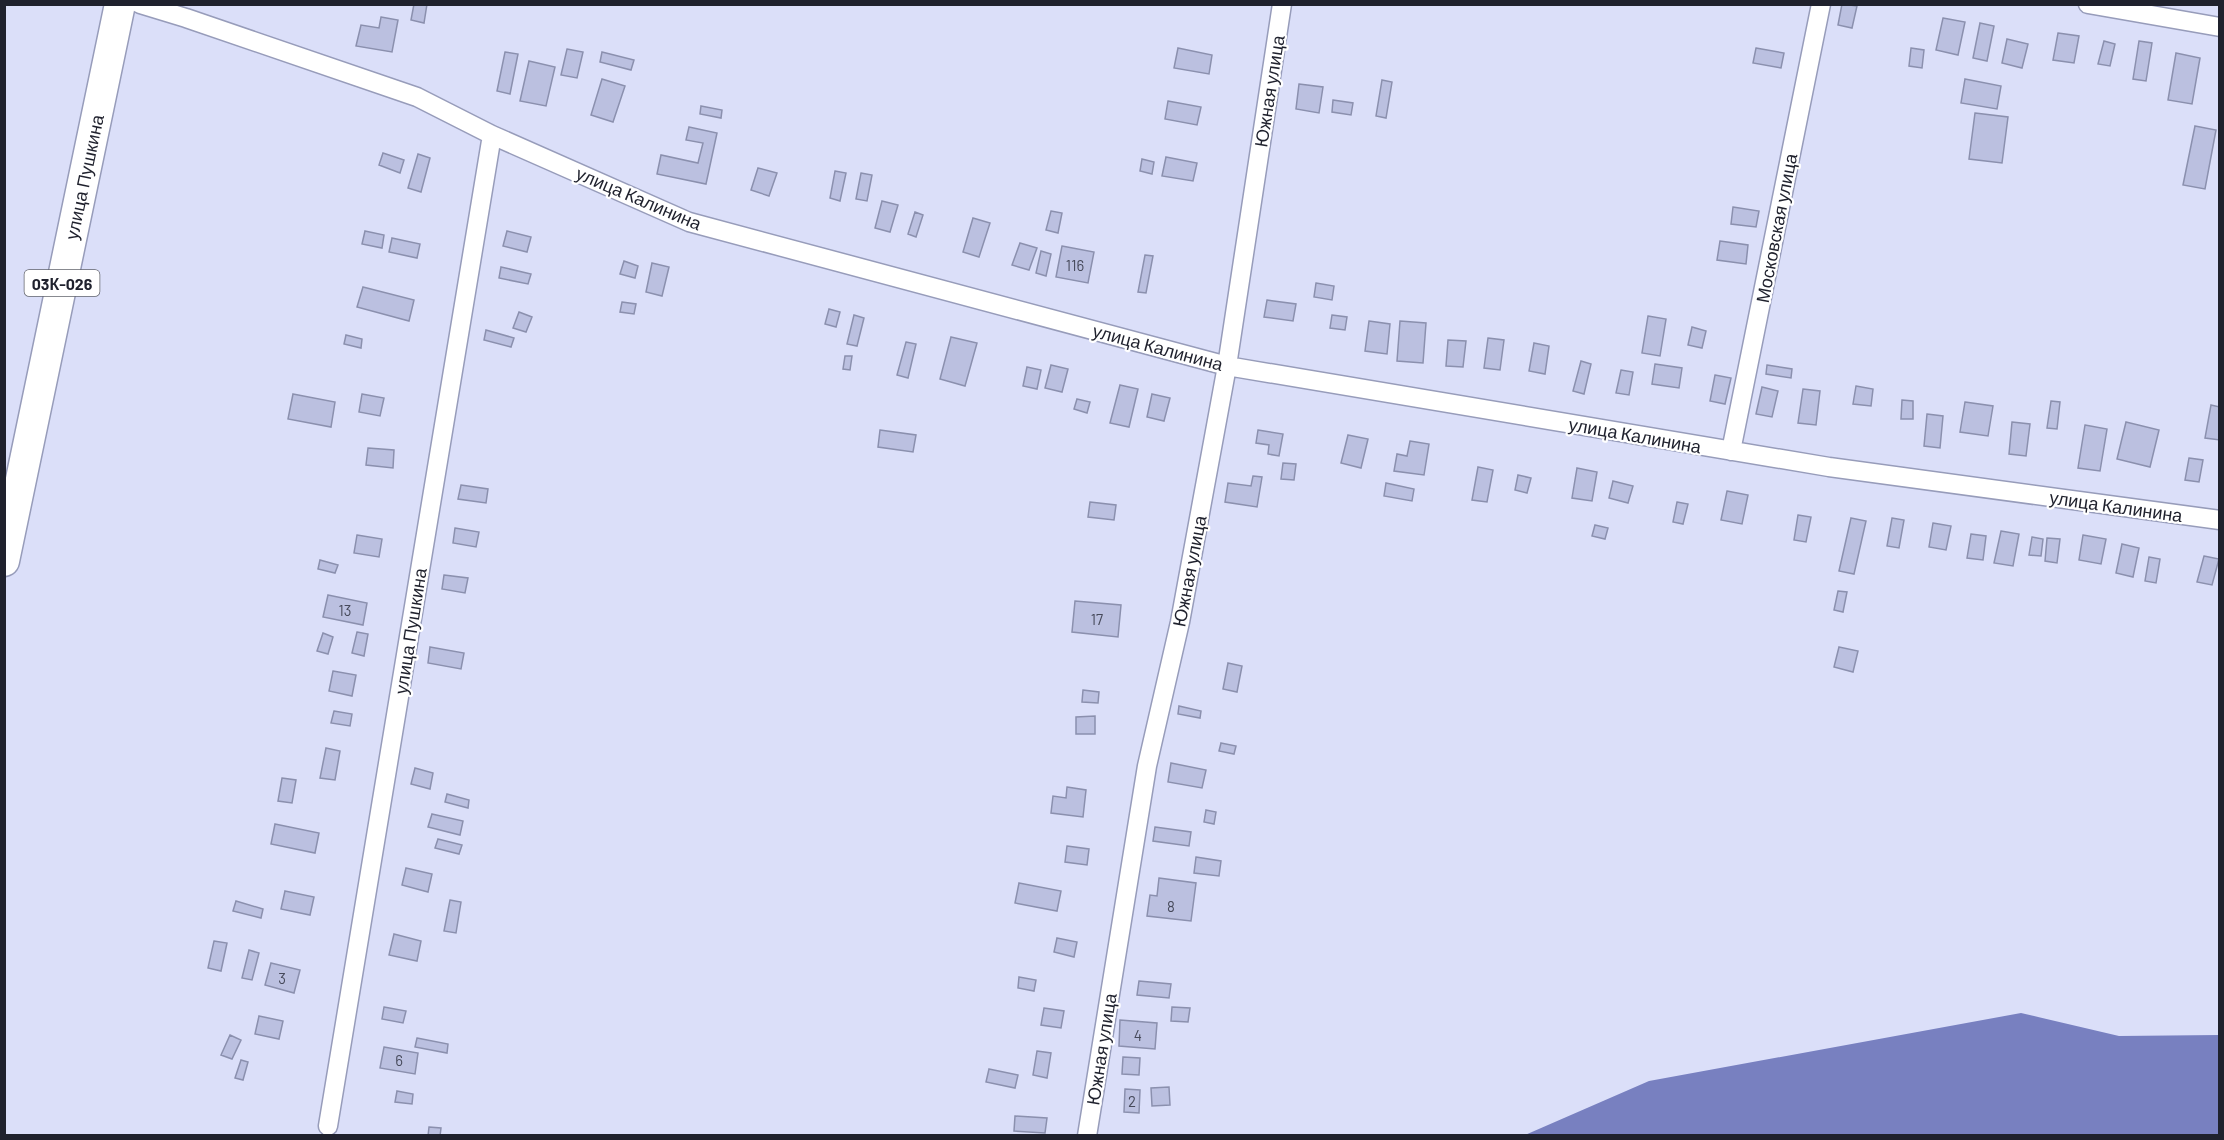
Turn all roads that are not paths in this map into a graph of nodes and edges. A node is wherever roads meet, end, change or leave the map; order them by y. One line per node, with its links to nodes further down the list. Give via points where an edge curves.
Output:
1 (120, 4): 11 (main road, улица Пушкина / 03К-026)
2 (141, 4): 7 (street, улица Калинина, via 417,97)
3 (1282, 4): 8 (street, Южная улица)
4 (1821, 4): 9 (street, Московская улица)
5 (2088, 4): 6 (street)
6 (2220, 27)
7 (492, 135): 8 (street, улица Калинина, via 689,222); 12 (street, улица Пушкина)
8 (1227, 366): 9 (street, улица Калинина); 13 (street, Южная улица, via 1180,622 1147,766)
9 (1731, 451): 10 (street, улица Калинина)
10 (2220, 520)
11 (4, 561)
12 (328, 1126)
13 (1087, 1136)

